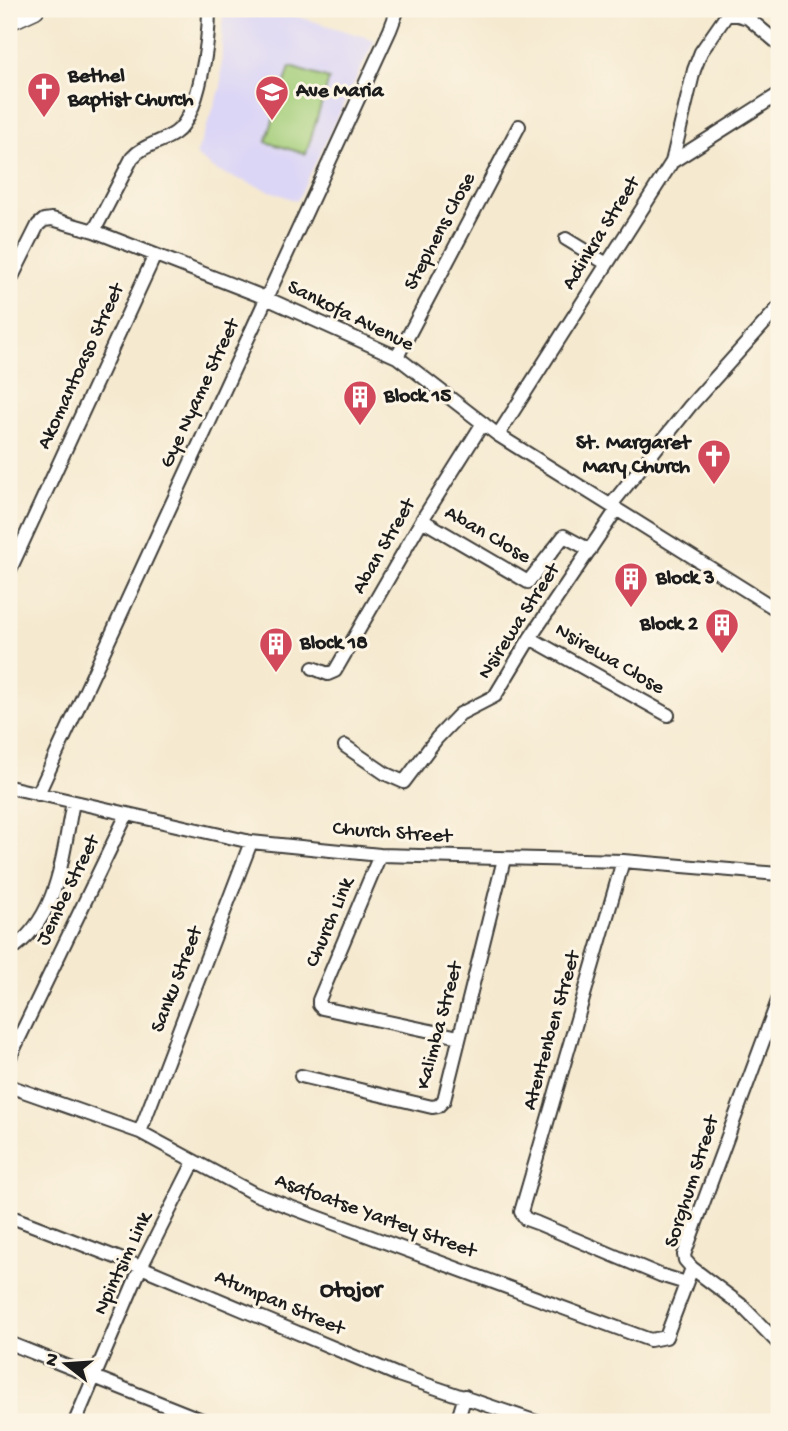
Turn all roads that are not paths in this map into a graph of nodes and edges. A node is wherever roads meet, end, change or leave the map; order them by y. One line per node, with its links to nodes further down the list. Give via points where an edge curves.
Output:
1 (35, 9): 4 (main road)
2 (209, 9): 9 (street, via 204,69 185,121 176,133 132,158)
3 (398, 9): 14 (street, Gye Nyame Street)
4 (9, 21)
5 (779, 44): 8 (street, via 748,18 726,16 694,70)
6 (779, 94): 8 (street, Adinkra Street)
7 (519, 126): 16 (street, Stephens Close)
8 (671, 162): 12 (street, Adinkra Street)
9 (94, 231): 11 (street, Sankofa Avenue); 13 (street, Sankofa Avenue, via 44,220)
10 (566, 239): 12 (street)
11 (155, 255): 14 (street, Sankofa Avenue); 22 (street, Akomantoaso Street)
12 (607, 264): 18 (street, Adinkra Street)
13 (9, 283)
14 (266, 298): 16 (street, Sankofa Avenue); 29 (street, Gye Nyame Street)
15 (779, 307): 19 (street, Nsirewa Street, via 690,406)
16 (397, 357): 17 (street, Sankofa Avenue)
17 (483, 423): 18 (street, Sankofa Avenue); 20 (street, Aban Street)
18 (498, 435): 19 (street, Sankofa Avenue)
19 (614, 507): 21 (street, Nsirewa Street); 23 (street, Sankofa Avenue)
20 (422, 520): 21 (street, Aban Close, via 528,582 564,536); 25 (street, Aban Street, via 335,671 328,674)
21 (590, 550): 24 (street, Nsirewa Street)
22 (9, 572)
23 (779, 611)
24 (530, 638): 26 (street, Nsirewa Close); 27 (street, Nsirewa Street, via 495,696 460,715 404,782)
25 (313, 668)
26 (668, 715)
27 (345, 746)
28 (9, 788): 29 (street, Church Street)
29 (38, 794): 30 (street, Church Street)
30 (73, 802): 31 (street, Church Street); 37 (street, via 46,912 24,942)
31 (127, 814): 32 (street, Church Street); 40 (street, Jembe Street)
32 (251, 842): 33 (street, Church Street); 43 (street, Sanku Street)
33 (380, 855): 34 (street, Church Street); 39 (street, Church Link, via 319,1005)
34 (504, 859): 35 (street, Church Street); 39 (street, Kalimba Street)
35 (623, 861): 36 (street, Church Street); 48 (street, Atentenben Street, via 521,1212 526,1219)
36 (779, 874)
37 (9, 951)
38 (779, 998): 47 (street, Sorghum Street, via 684,1255)
39 (459, 1037): 41 (street, Kalimba Street, via 438,1106)
40 (9, 1059)
41 (301, 1076)
42 (9, 1086): 43 (street, Asafoatse Yartey Street)
43 (140, 1132): 44 (street, Asafoatse Yartey Street)
44 (194, 1162): 46 (street, Npintsim Link); 48 (street, Asafoatse Yartey Street, via 255,1194 650,1340 666,1337)
45 (9, 1216): 46 (street, Atumpan Street)
46 (142, 1267): 51 (street, Npintsim Link); 52 (street, Atumpan Street, via 398,1375)
47 (692, 1268): 48 (street, Asafoatse Yartey Street); 50 (street, Sorghum Street, via 741,1305)
48 (686, 1283)
49 (9, 1343): 51 (street)
50 (779, 1344)
51 (94, 1378): 53 (street, Npintsim Link); 54 (street)
52 (465, 1396): 55 (street); 56 (street, Atumpan Street)
53 (75, 1422)
54 (206, 1422)
55 (457, 1422)
56 (537, 1422)

